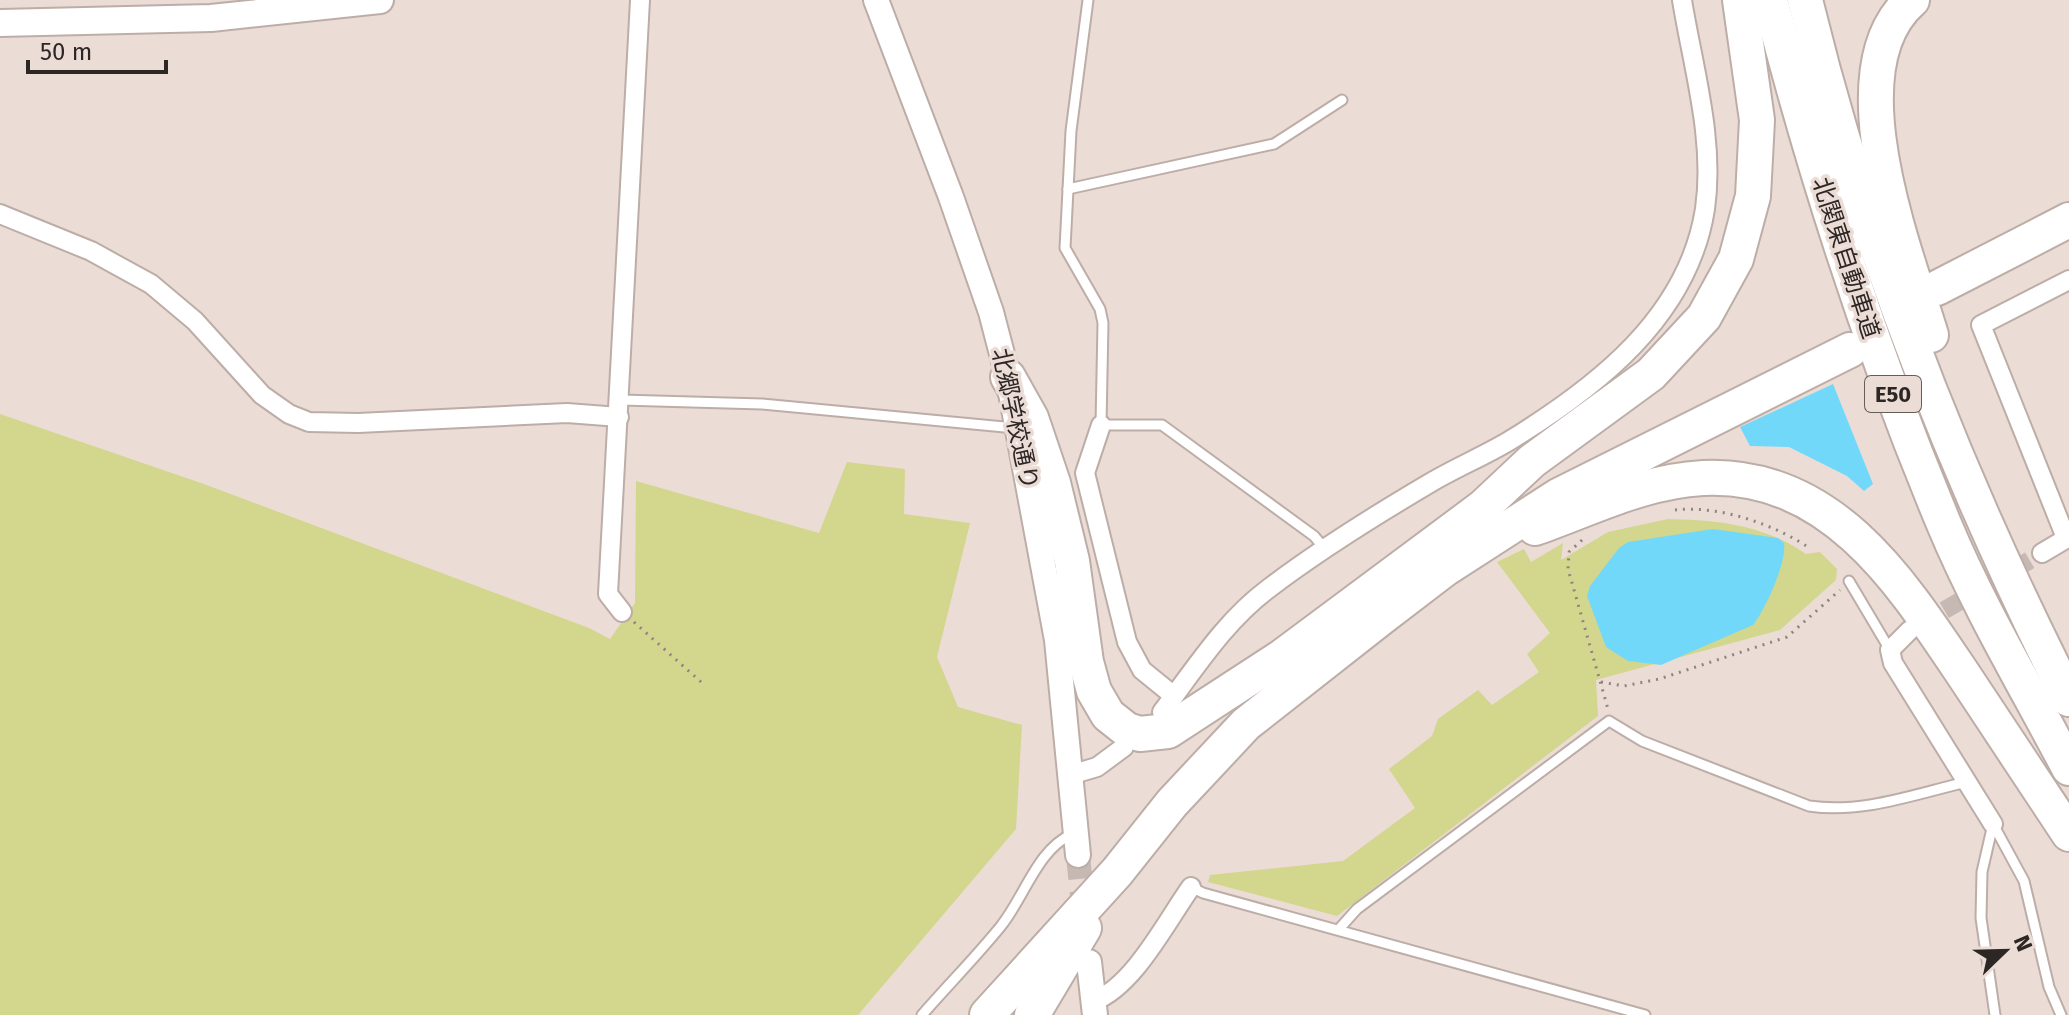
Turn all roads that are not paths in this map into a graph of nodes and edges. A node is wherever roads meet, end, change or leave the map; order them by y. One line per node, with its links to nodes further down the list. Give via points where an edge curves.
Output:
1 (380, 0): 10 (main road, via 211,18)
2 (640, 0): 18 (street)
3 (876, 0): 17 (street, 北郷学校通り, via 951,197)
4 (1088, 0): 12 (lane)
5 (1682, 0): 24 (street, via 1708,181 1695,253 1674,296 1638,343 1569,400 1508,442)
6 (1740, 0): 21 (highway, via 1754,85 1757,164 1748,225 1736,259 1704,317 1651,374 1532,461)
7 (1770, 0): 36 (highway, 北関東自動車道 / E50, via 1838,239 1892,394 1945,528)
8 (1805, 0): 28 (highway, 北関東自動車道 / E50, via 1865,214 1933,404)
9 (1912, 0): 28 (highway, via 1890,29 1881,52 1877,129 1898,224 1933,339 1995,507)
10 (0, 23)
11 (1342, 100): 12 (lane, via 1274,144)
12 (1068, 189): 19 (lane, via 1065,248 1103,323)
13 (0, 214): 18 (street, via 91,251 151,284 195,321 262,395 309,422)
14 (2069, 220): 15 (highway, via 1940,296)
15 (2069, 241)
16 (2069, 280): 22 (street, via 1981,325)
17 (1008, 377): 20 (street, 北郷学校通り); 31 (highway, via 1031,418 1053,483 1072,561 1086,662 1108,715 1140,734 1168,731)
18 (620, 409): 20 (lane, via 762,404); 27 (street, via 608,594)
19 (1101, 425): 24 (lane, via 1162,425); 32 (street, via 1085,473 1127,642 1142,670)
20 (1019, 427): 37 (street, 北郷学校通り, via 1057,640)
21 (1483, 507): 23 (highway, via 1848,342 1558,496); 31 (highway)
22 (2068, 542): 25 (street)
23 (1477, 548): 40 (highway, via 1638,489 1680,480 1733,479 1799,498 1861,540 1900,581); 42 (highway, via 1246,724)
24 (1325, 549): 32 (street, via 1249,604)
25 (2042, 553)
26 (1849, 581): 30 (lane)
27 (622, 612)
28 (2029, 619): 33 (highway, 北関東自動車道 / E50)
29 (1910, 630): 30 (street)
30 (1890, 650): 38 (street)
31 (1283, 656): 48 (highway)
32 (1174, 696): 34 (street)
33 (2069, 699)
34 (1162, 712)
35 (1124, 747): 37 (street, via 1097,767)
36 (2069, 768)
37 (1070, 775): 41 (street, 北郷学校通り)
38 (1967, 782): 39 (street); 44 (lane, via 1861,808 1809,806 1642,741 1609,721 1357,909)
39 (1993, 824): 52 (lane, via 1982,872 1981,918); 53 (lane, via 2024,881 2049,987)
40 (2069, 834)
41 (1077, 844): 47 (lane, via 1047,850 1001,926)
42 (1117, 872): 49 (highway); 50 (highway)
43 (1191, 887): 44 (lane); 46 (street, via 1124,982)
44 (1339, 929): 51 (lane)
45 (1089, 962): 46 (street)
46 (1095, 1008)
47 (922, 1015)
48 (966, 1015)
49 (987, 1015)
50 (1032, 1015)
51 (1645, 1015)
52 (1995, 1015)
53 (2061, 1015)

